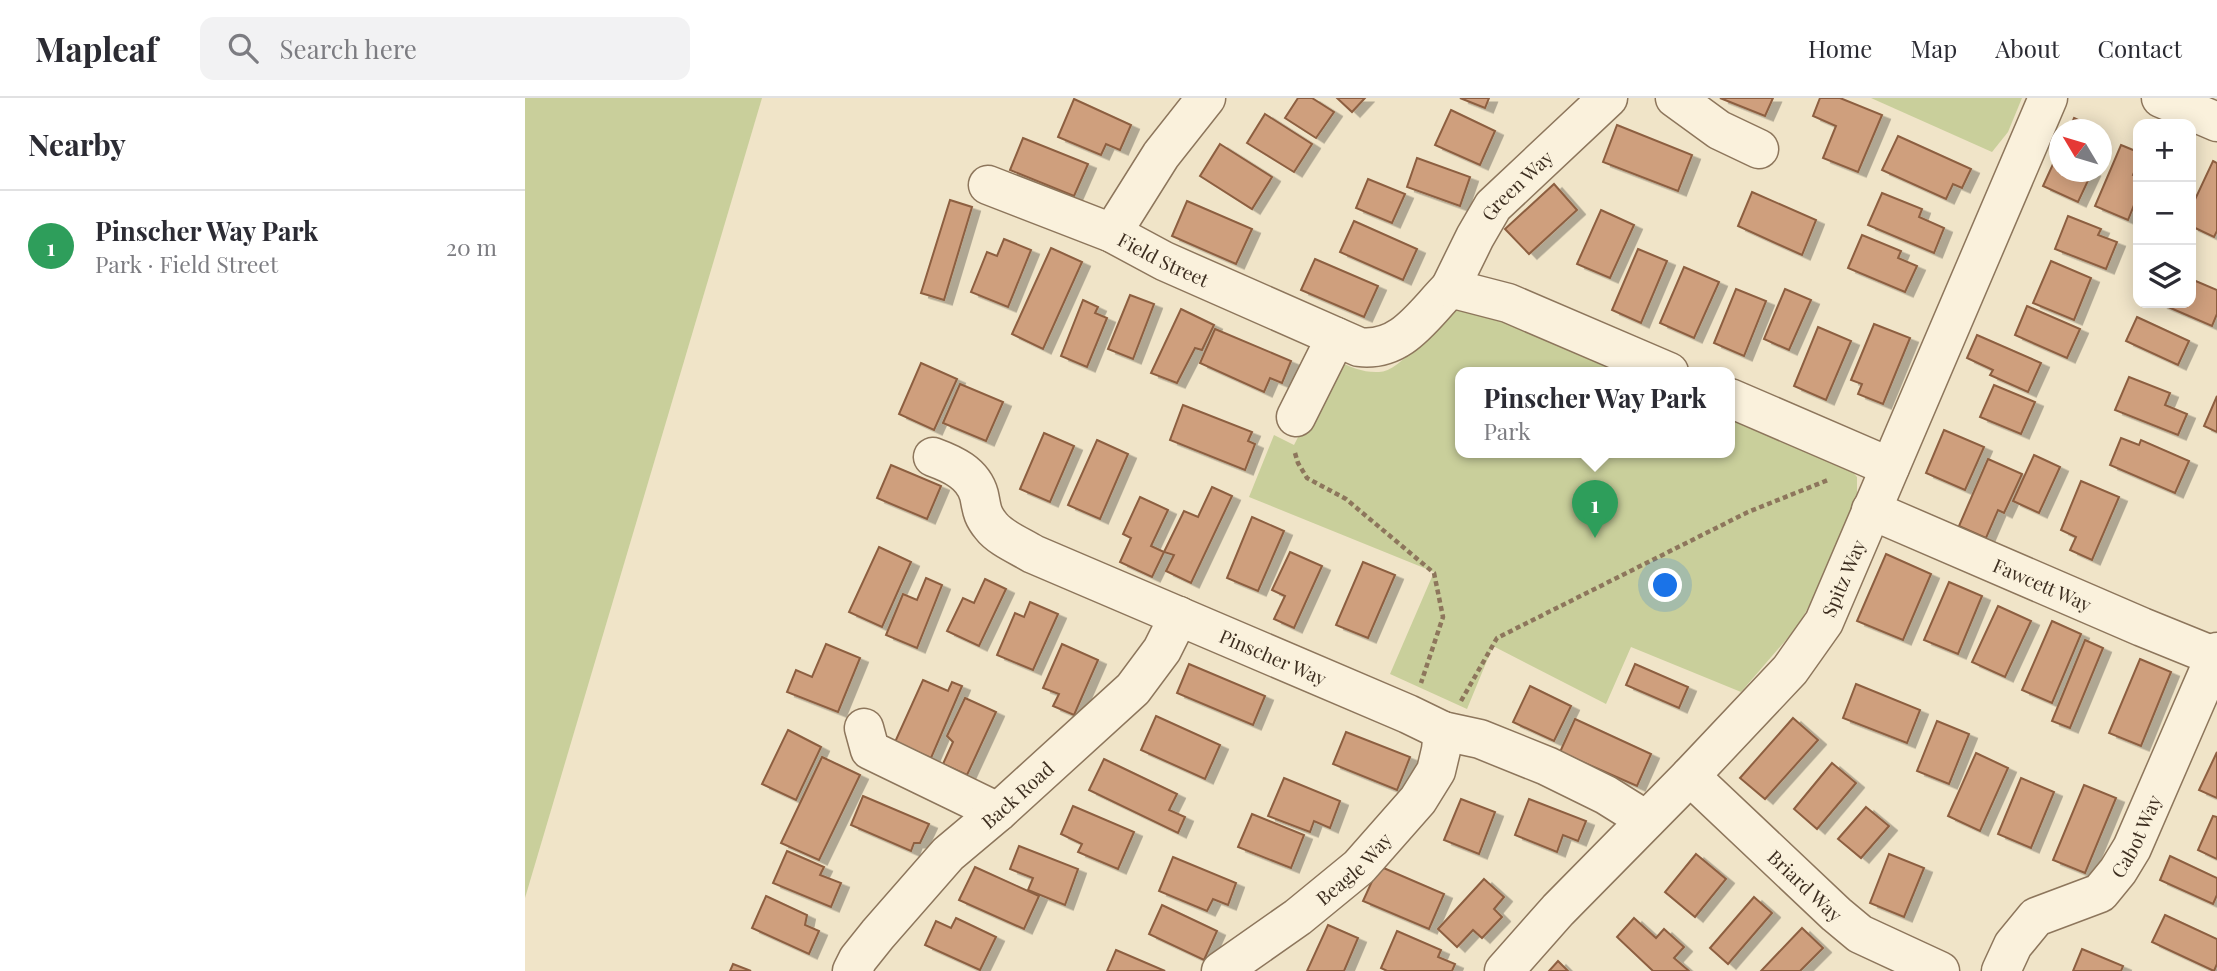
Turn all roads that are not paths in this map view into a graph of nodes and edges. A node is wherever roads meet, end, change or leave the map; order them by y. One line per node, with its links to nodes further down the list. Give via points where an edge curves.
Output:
1 (1206, 98): 9 (street, via 1161,155)
2 (1608, 98): 10 (street, Green Way, via 1493,206)
3 (1675, 98): 7 (street, via 1719,130)
4 (2048, 98): 16 (street, Spitz Way)
5 (2161, 98): 6 (street)
6 (2217, 122)
7 (1759, 149)
8 (988, 185): 9 (street, Field Street)
9 (1112, 233): 11 (street, Field Street)
10 (1450, 288): 11 (street, Field Street, via 1396,341 1374,349); 12 (street, via 1508,303)
11 (1336, 337): 14 (street)
12 (1657, 367)
13 (1735, 400): 16 (street)
14 (1296, 417)
15 (933, 457): 18 (street, Pinscher Way, via 959,467 978,493 981,512 992,528 1019,546)
16 (1876, 460): 17 (street, Spitz Way)
17 (1871, 510): 19 (street, Fawcett Way, via 2142,627); 22 (street, Spitz Way, via 1824,622 1810,644)
18 (1179, 617): 21 (street, Pinscher Way); 23 (street, Back Road, via 1133,689)
19 (2216, 654): 29 (street, Cabot Way, via 2118,871 2100,893 2036,917 2013,945)
20 (863, 728): 23 (street, via 870,750)
21 (1443, 731): 24 (street, Pinscher Way, via 1480,739 1547,766); 26 (street, Beagle Way, via 1436,771 1418,800 1359,867 1298,918)
22 (1690, 776): 24 (street, Spitz Way); 28 (street, Briard Way, via 1860,934)
23 (998, 812): 25 (street, Back Road, via 948,854 871,942)
24 (1646, 820): 27 (street, Spitz Way)
25 (852, 971)
26 (1221, 971)
27 (1504, 971)
28 (1940, 971)
29 (2001, 971)

